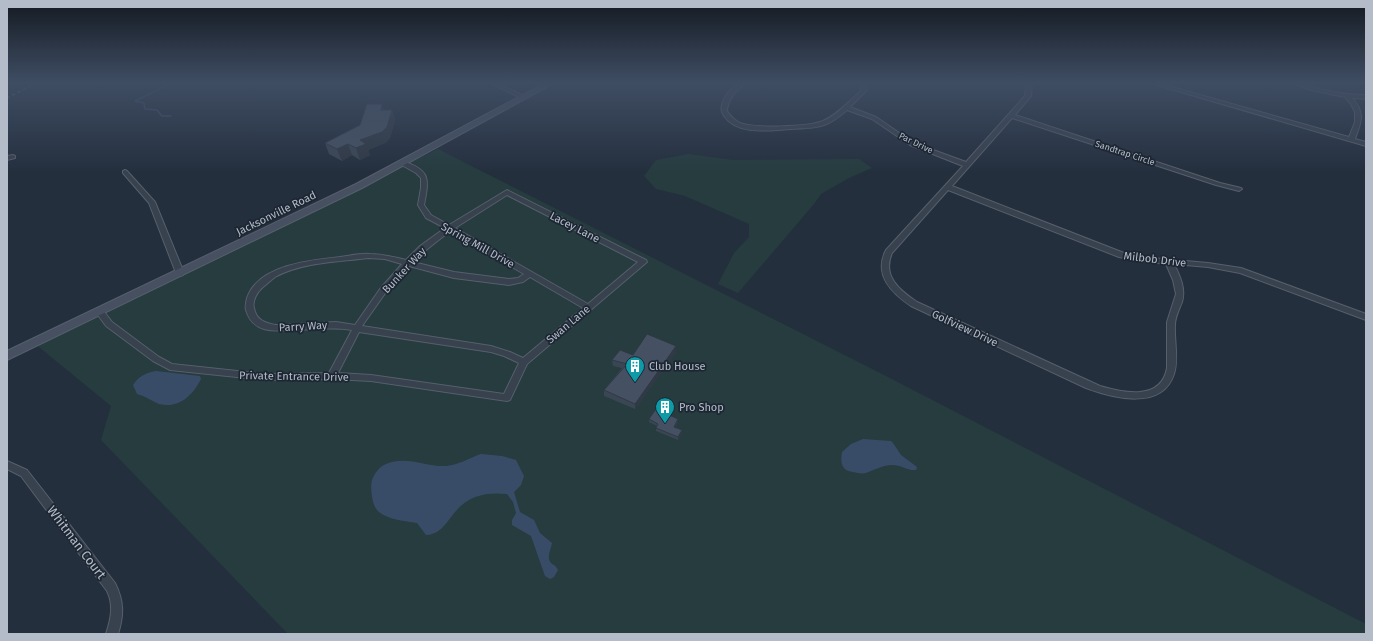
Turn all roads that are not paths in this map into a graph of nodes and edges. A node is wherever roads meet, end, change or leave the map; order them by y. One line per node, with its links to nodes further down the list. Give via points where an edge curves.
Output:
1 (494, 113): 11 (main road, Jacksonville Road)
2 (726, 113): 3 (street, via 732,121 756,128 816,126)
3 (837, 113)
4 (862, 113): 12 (street, Par Drive, via 874,118 903,139)
5 (1014, 113): 8 (street, Golfview Drive)
6 (1257, 113): 9 (street)
7 (1359, 113): 9 (street)
8 (1012, 116): 12 (street, Golfview Drive); 15 (street, Sandtrap Circle)
9 (1351, 140): 10 (street)
10 (1366, 144)
11 (402, 163): 17 (street, Spring Mill Drive, via 420,172 425,178 421,205 428,216); 21 (main road, Jacksonville Road, via 340,196)
12 (967, 165): 14 (street, Golfview Drive)
13 (125, 172): 21 (street, via 152,202)
14 (947, 187): 18 (street, Milbob Drive, via 1116,253); 18 (street, Golfview Drive, via 886,256 885,267 894,288 914,304 1102,392 1131,396 1152,393 1161,387 1169,375 1171,322 1180,291)
15 (1239, 190)
16 (507, 192): 17 (street, Bunker Way); 19 (street, Lacey Lane)
17 (450, 229): 20 (street, Bunker Way, via 429,243); 22 (street, Spring Mill Drive)
18 (1169, 261): 25 (street, Milbob Drive, via 1241,271)
19 (643, 262): 23 (street, Swan Lane)
20 (408, 263): 22 (street, Parry Way, via 454,275 499,282 516,282); 26 (street, Bunker Way); 26 (street, Parry Way, via 373,256 302,264 279,272 263,282 253,293 250,302 252,317 265,326 287,328 324,324)
21 (180, 273): 24 (main road, Jacksonville Road)
22 (529, 274): 23 (street, Spring Mill Drive)
23 (588, 307): 28 (street, Swan Lane)
24 (99, 312): 27 (main road, Jacksonville Road); 29 (street, Private Entrance Drive, via 109,324 170,367 262,377)
25 (1366, 317)
26 (357, 328): 28 (street, Parry Way, via 491,349); 29 (street, Bunker Way)
27 (7, 356)
28 (524, 362): 30 (street, Swan Lane)
29 (332, 376): 30 (street, Private Entrance Drive, via 394,380)
30 (507, 398)
31 (7, 465): 32 (street, Whitman Court, via 24,473 111,587 118,610)
32 (112, 634)

